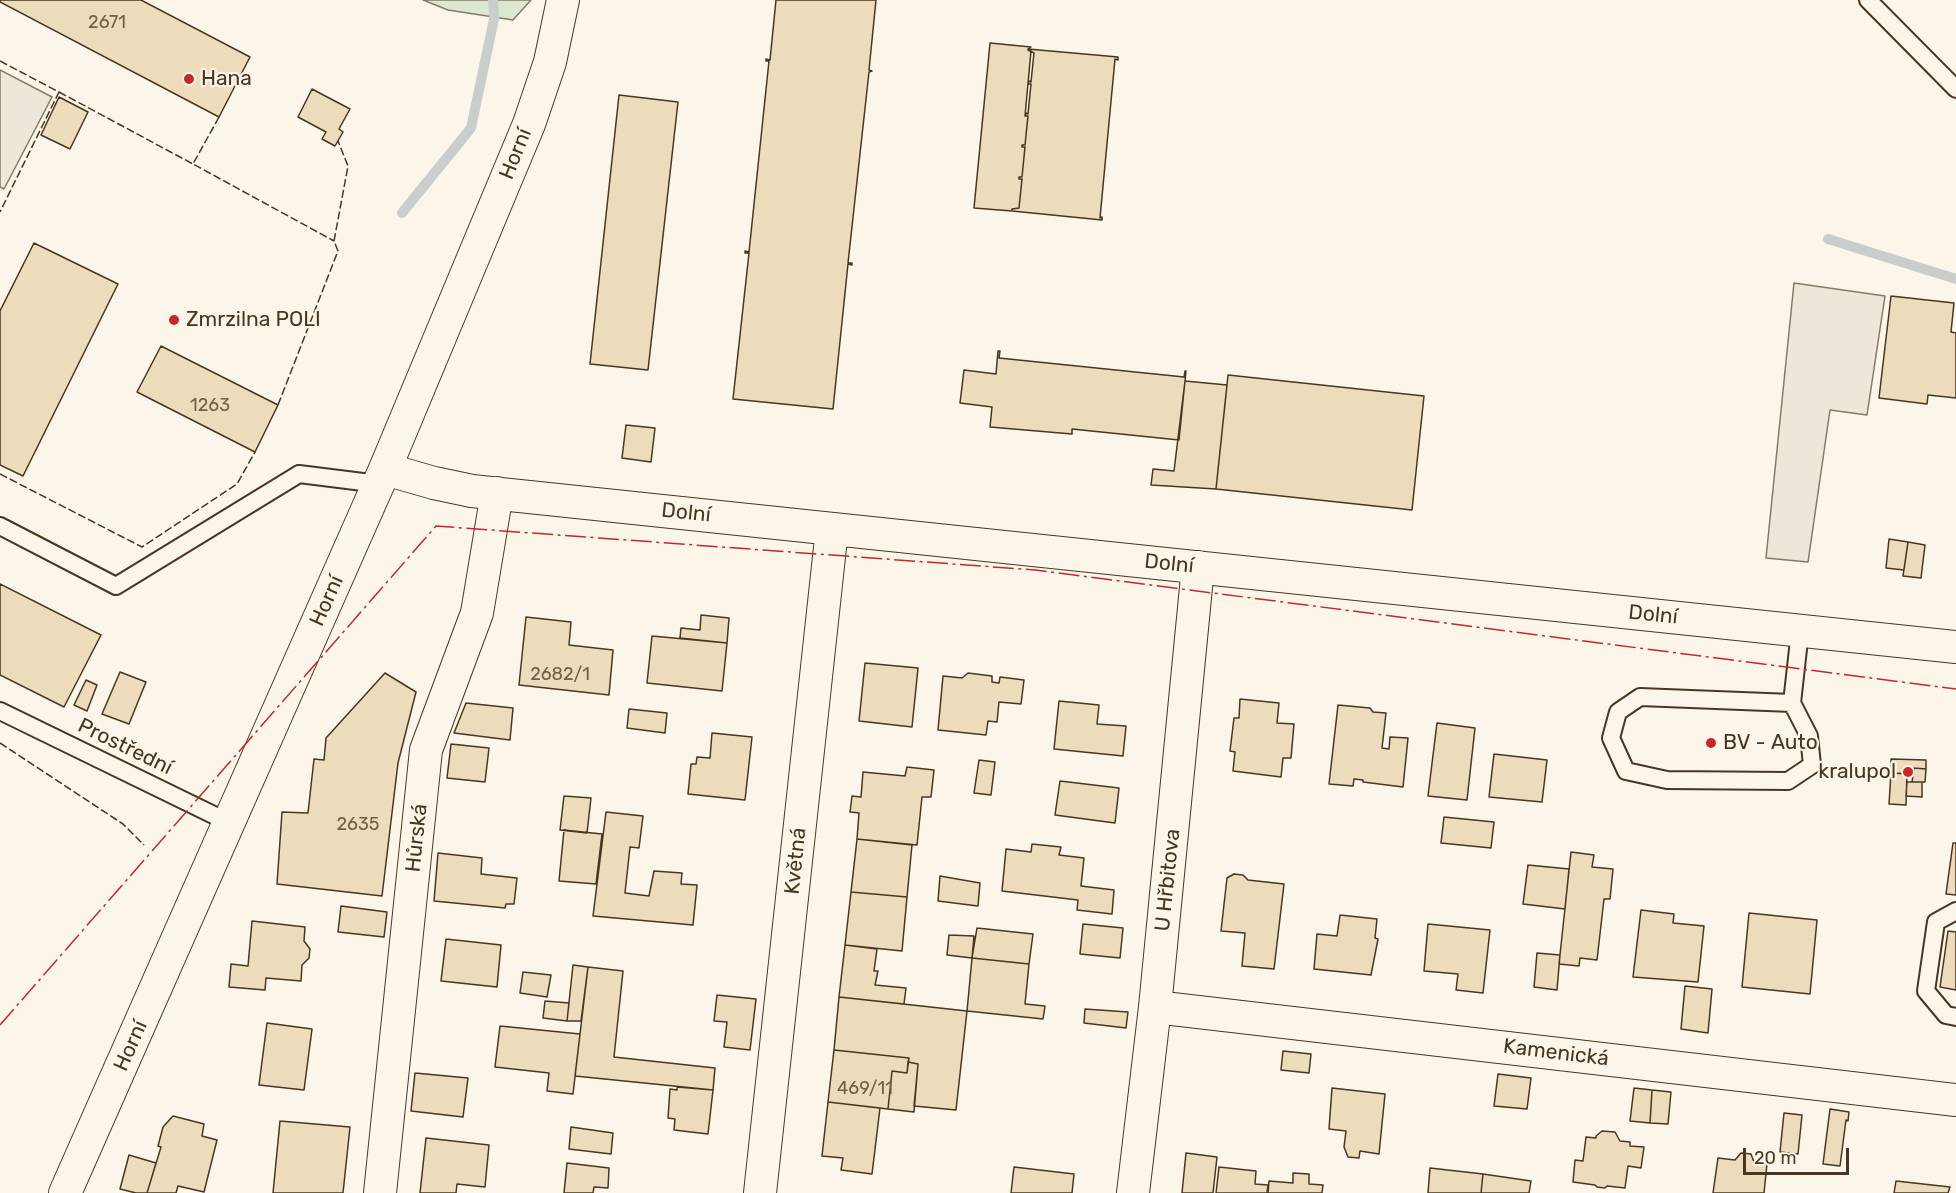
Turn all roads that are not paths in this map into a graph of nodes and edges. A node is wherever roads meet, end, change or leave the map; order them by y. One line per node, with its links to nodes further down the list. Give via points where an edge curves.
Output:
1 (563, 0): 4 (street, Horní, via 550,62 529,124)
2 (1868, 0): 3 (lane)
3 (1956, 89)
4 (382, 476): 5 (street, Dolní); 6 (lane, via 298,474 116,586); 13 (street, Horní)
5 (497, 493): 7 (street, Dolní); 19 (street, Hůrská, via 477,613 426,750)
6 (0, 526)
7 (832, 529): 8 (street, Dolní); 20 (street, Květná)
8 (1198, 567): 9 (street, Dolní); 15 (street, U Hřbitova)
9 (1800, 631): 10 (street, Dolní); 11 (lane)
10 (1956, 647)
11 (1792, 703): 11 (lane, via 1640,697 1618,712 1611,738 1626,771 1667,780 1788,781 1812,765 1809,736)
12 (0, 711): 13 (lane, Prostřední)
13 (230, 823): 18 (street, Horní)
14 (1956, 911): 16 (lane, via 1936,921 1926,991 1946,1016)
15 (1155, 1007): 17 (street, Kamenická); 21 (street, U Hřbitova)
16 (1956, 1017)
17 (1956, 1100)
18 (65, 1193)
19 (380, 1193)
20 (760, 1193)
21 (1133, 1193)

